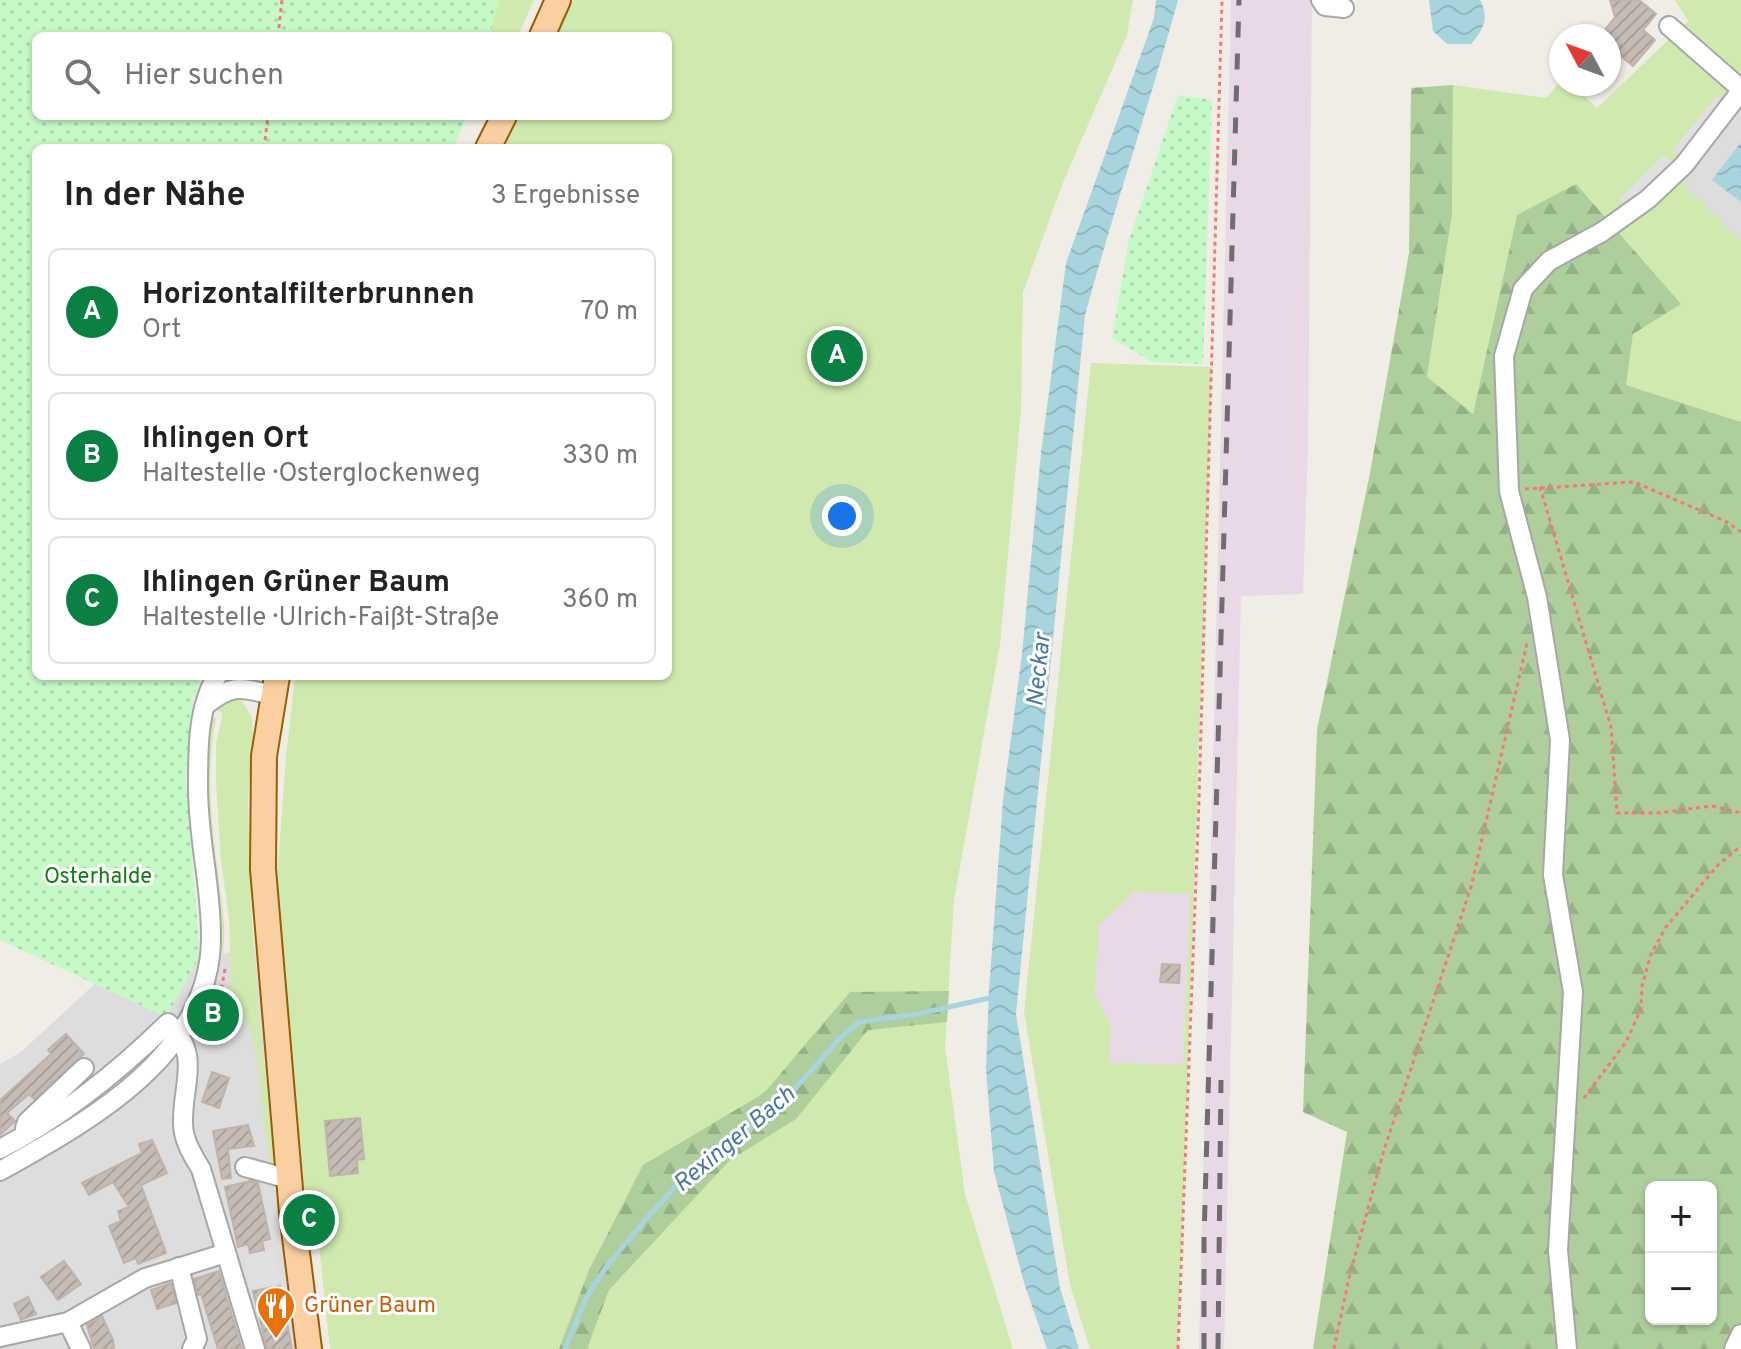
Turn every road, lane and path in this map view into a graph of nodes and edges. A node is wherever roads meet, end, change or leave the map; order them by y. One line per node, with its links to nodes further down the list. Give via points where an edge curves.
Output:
1 (282, 0): 7 (path)
2 (558, 0): 8 (main road)
3 (1222, 0): 40 (path)
4 (1321, 0): 5 (street, via 1325,6)
5 (1344, 8)
6 (1669, 26): 9 (street)
7 (278, 32)
8 (544, 32)
9 (1741, 90): 15 (street, via 1684,165 1648,199 1549,261 1523,289 1504,356)
10 (268, 120): 12 (path)
11 (502, 120): 13 (main road)
12 (264, 144)
13 (490, 144)
14 (1540, 487): 15 (path); 16 (path, via 1634,482); 21 (path, via 1611,727 1617,813 1712,806)
15 (1509, 491): 25 (street, via 1537,597 1560,740 1553,875 1573,992)
16 (1741, 532)
17 (1527, 643): 41 (path, via 1471,887 1384,1150)
18 (216, 680): 20 (street)
19 (276, 686): 20 (street, via 235,688); 30 (main road, via 264,756 263,869)
20 (207, 704): 23 (street, via 200,725 198,793 211,942 199,1003)
21 (1741, 813)
22 (1741, 846): 25 (path, via 1666,927 1651,954 1641,1009 1626,1042)
23 (180, 1035): 26 (street, via 168,1023 85,1095); 29 (street, via 138,1080 99,1110); 31 (street, via 189,1060 182,1125)
24 (84, 1068): 26 (street, via 27,1122)
25 (1565, 1123): 42 (street, via 1558,1250)
26 (21, 1138): 27 (street)
27 (0, 1149)
28 (245, 1167): 30 (street)
29 (0, 1171)
30 (289, 1179): 39 (main road)
31 (226, 1253): 32 (street); 38 (street)
32 (179, 1267): 33 (street, via 145,1278); 37 (street, via 197,1339)
33 (68, 1322): 35 (street); 36 (street)
34 (1741, 1334): 43 (street)
35 (0, 1337)
36 (81, 1349)
37 (192, 1349)
38 (255, 1349)
39 (309, 1349)
40 (1178, 1349)
41 (1334, 1349)
42 (1567, 1349)
43 (1734, 1349)

